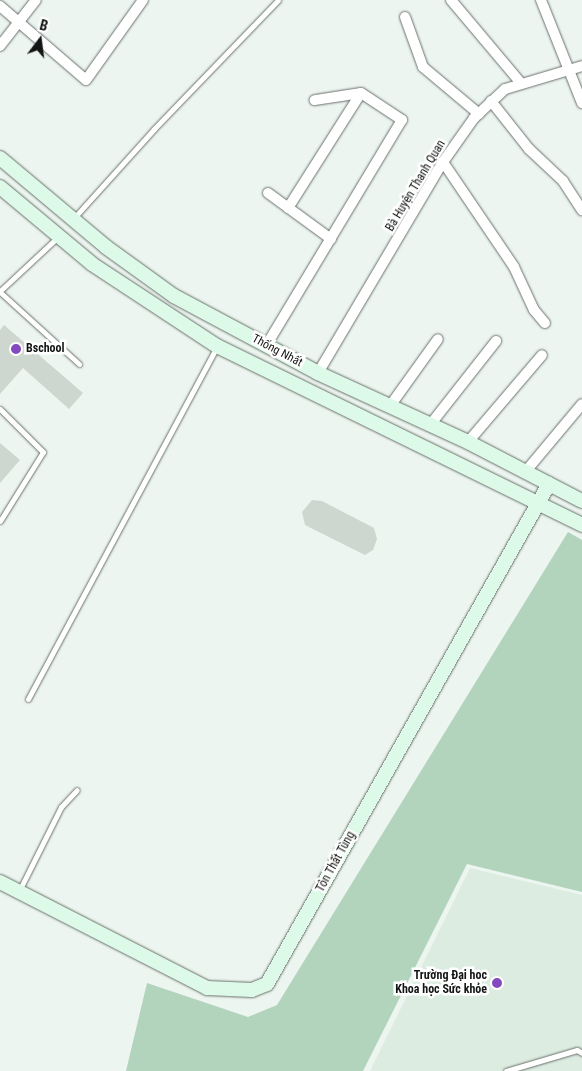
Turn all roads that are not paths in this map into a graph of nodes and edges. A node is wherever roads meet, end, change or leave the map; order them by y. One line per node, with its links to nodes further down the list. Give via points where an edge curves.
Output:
1 (36, 0): 8 (street)
2 (144, 0): 8 (street, via 86,80)
3 (278, 0): 24 (lane, via 154,129)
4 (451, 0): 12 (street)
5 (541, 0): 11 (street)
6 (0, 6): 8 (street)
7 (405, 17): 17 (street, via 422,67)
8 (18, 23): 9 (street)
9 (0, 46)
10 (582, 66): 11 (street, Bà Huyện Thanh Quan)
11 (567, 69): 12 (street, Bà Huyện Thanh Quan); 16 (street)
12 (520, 82): 15 (street, Bà Huyện Thanh Quan)
13 (361, 93): 14 (street); 22 (street); 26 (street, via 402,120)
14 (315, 100)
15 (491, 101): 17 (street, Bà Huyện Thanh Quan); 23 (street, via 529,149 563,181)
16 (582, 103)
17 (479, 114): 19 (street, Bà Huyện Thanh Quan)
18 (0, 158): 24 (main road, Thống Nhất)
19 (443, 162): 28 (street, via 514,267 534,310); 35 (street, Bà Huyện Thanh Quan)
20 (0, 187): 25 (main road, Thống Nhất)
21 (268, 193): 22 (street)
22 (288, 208): 26 (street)
23 (582, 210)
24 (73, 220): 32 (main road, Thống Nhất, via 174,296)
25 (58, 237): 27 (lane); 31 (main road, Thống Nhất, via 92,264)
26 (331, 239): 32 (street)
27 (0, 292): 34 (lane)
28 (544, 323)
29 (438, 339): 37 (street)
30 (496, 341): 39 (street)
31 (217, 346): 44 (main road, Thống Nhất); 47 (lane)
32 (266, 346): 35 (main road, Thống Nhất)
33 (542, 355): 40 (street)
34 (79, 364)
35 (318, 373): 37 (main road, Thống Nhất)
36 (582, 404): 41 (street)
37 (390, 406): 39 (main road, Thống Nhất)
38 (0, 409): 45 (lane, via 43,452)
39 (430, 425): 40 (main road, Thống Nhất)
40 (468, 442): 41 (main road, Thống Nhất)
41 (526, 471): 42 (main road, Thống Nhất)
42 (549, 484): 43 (main road, Thống Nhất); 44 (main road, Tôn Thất Tùng)
43 (582, 501)
44 (538, 502): 46 (main road, Thống Nhất); 50 (main road, Tôn Thất Tùng, via 268,984 252,990 207,988)
45 (0, 521)
46 (582, 525)
47 (28, 700)
48 (77, 790): 50 (lane, via 61,807)
49 (0, 882): 50 (main road, Tôn Thất Tùng)
50 (19, 892)
51 (582, 1054): 52 (lane, via 577,1050)
52 (506, 1071)

